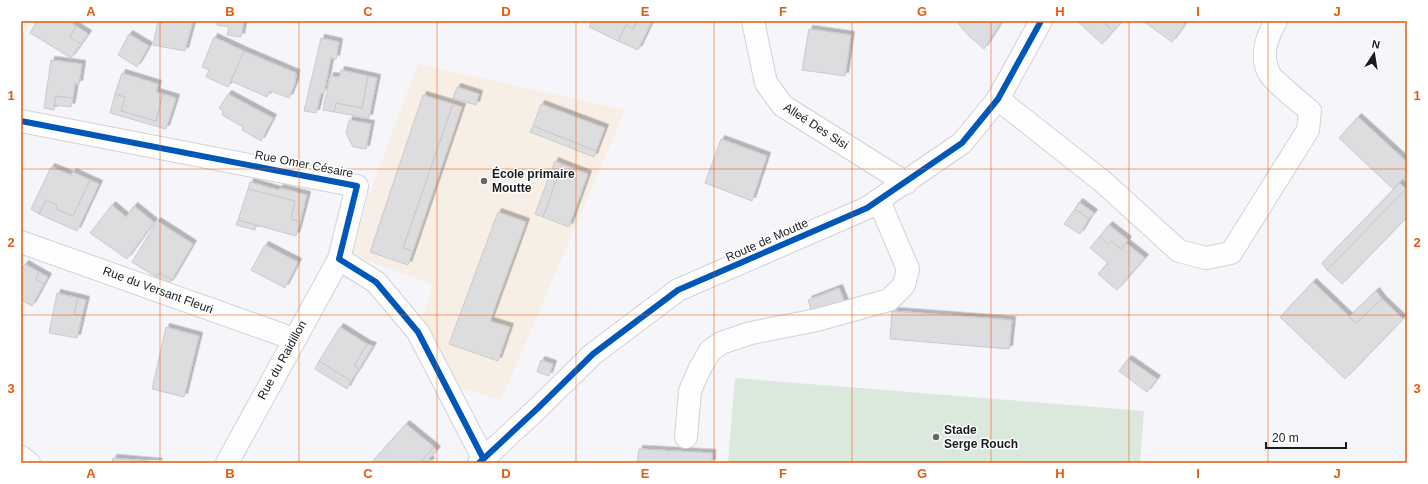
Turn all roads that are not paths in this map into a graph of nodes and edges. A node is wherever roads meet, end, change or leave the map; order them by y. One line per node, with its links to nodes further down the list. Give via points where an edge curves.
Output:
1 (753, 21): 6 (street, Alleé Des Sisi, via 766,83 783,106)
2 (1041, 21): 4 (street, Route de Moutte)
3 (1276, 21): 4 (street, via 1269,33 1264,58 1269,74 1310,111 1308,130 1231,253 1206,258 1179,251 1102,181)
4 (998, 99): 6 (street, Route de Moutte, via 962,143)
5 (21, 121): 9 (street, Rue Omer Césaire, via 358,186)
6 (906, 183): 7 (street, Route de Moutte)
7 (878, 201): 11 (street, via 908,269 904,285 890,300 817,320 751,333 721,343 710,351 690,391); 14 (street, Route de Moutte, via 678,290 593,354)
8 (21, 242): 10 (street, Rue du Versant Fleuri)
9 (339, 259): 10 (street, Rue du Raidillon); 14 (street, via 376,282 418,332)
10 (294, 339): 12 (street, Rue du Raidillon)
11 (686, 437)
12 (230, 455)
13 (21, 457): 15 (street)
14 (481, 461)
15 (29, 463)

